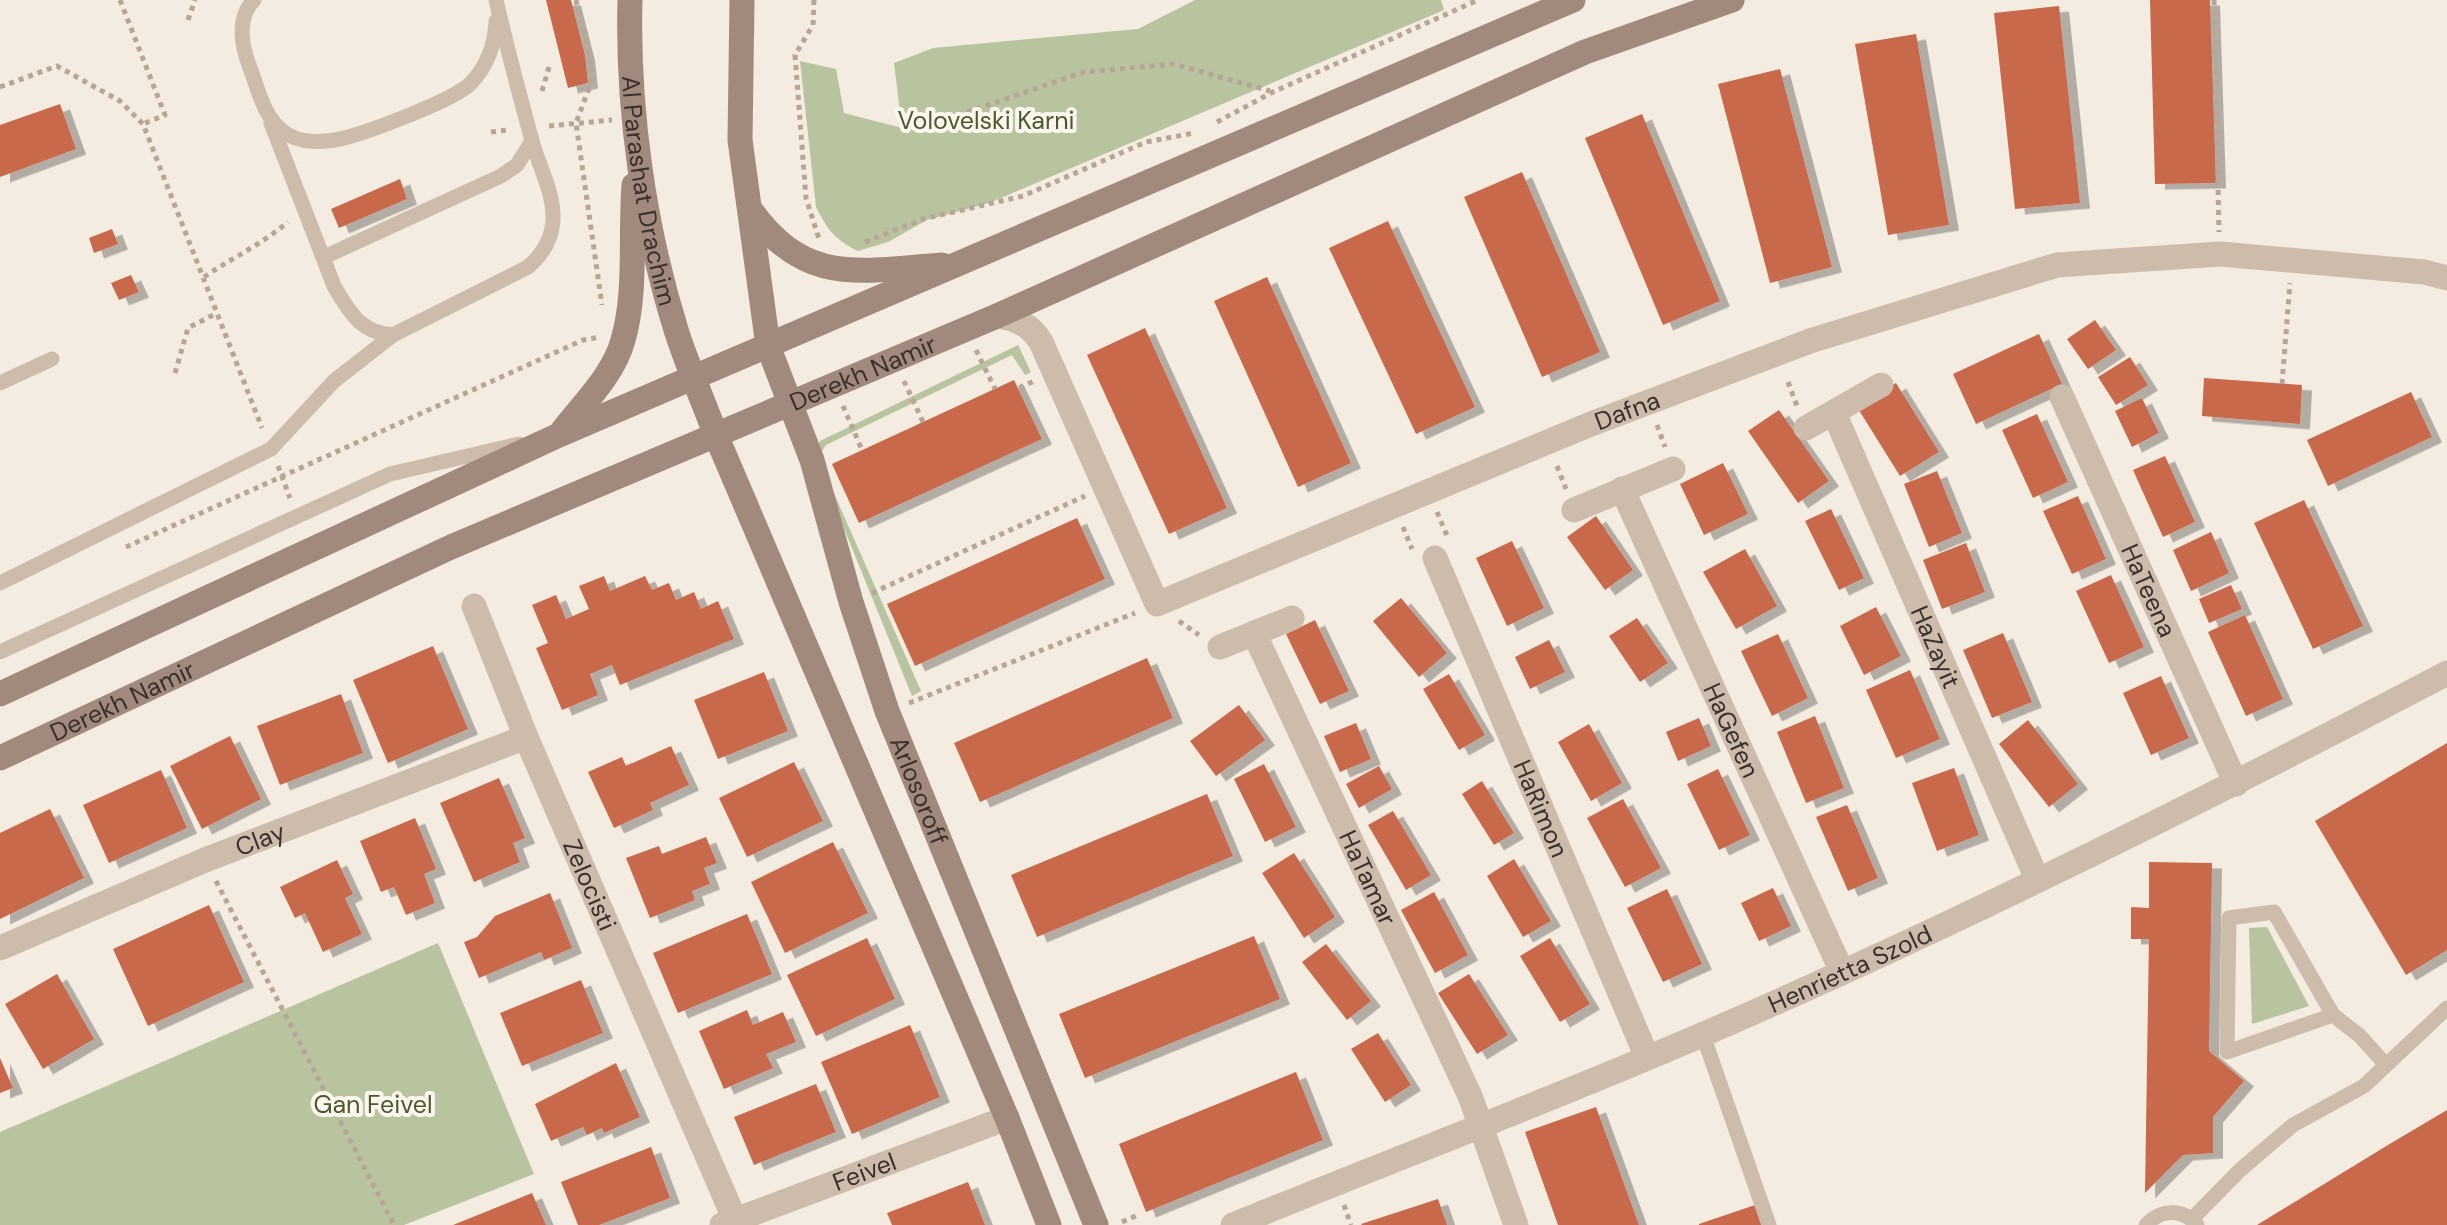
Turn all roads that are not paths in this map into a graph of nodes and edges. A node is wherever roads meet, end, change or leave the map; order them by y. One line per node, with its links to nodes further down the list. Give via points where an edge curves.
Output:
1 (254, 0): 7 (lane, via 242,18 243,50)
2 (630, 0): 9 (main road, Al Parashat Drachim)
3 (742, 0): 10 (main road, via 740,140)
4 (1573, 0): 12 (main road)
5 (1732, 0): 14 (main road, Derekh Namir, via 1586,52)
6 (497, 3): 7 (lane, via 496,38 486,64 449,98 323,141 286,134); 8 (lane)
7 (270, 118): 11 (lane)
8 (532, 135): 11 (lane, via 517,165 501,176); 15 (lane, via 553,218 544,249 528,267)
9 (638, 145): 18 (main road, Al Parashat Drachim, via 663,281); 26 (main road, via 629,308 608,373)
10 (748, 205): 12 (main road, via 778,243 827,267 853,272); 16 (main road)
11 (324, 257): 15 (lane, via 356,320)
12 (962, 263): 16 (main road)
13 (2447, 278): 14 (street, Dafna, via 2220,254 2057,264 1810,342 1635,407 1157,604 1035,332)
14 (996, 316): 22 (main road, Derekh Namir)
15 (393, 335): 31 (lane, via 334,381 271,449)
16 (768, 346): 18 (main road); 22 (main road, Arlosoroff)
17 (52, 358): 19 (lane)
18 (694, 378): 25 (main road, Arlosoroff); 26 (main road)
19 (0, 383)
20 (1882, 385): 23 (street)
21 (2062, 397): 41 (street, HaTeena)
22 (790, 403): 25 (main road, Derekh Namir); 55 (main road, Arlosoroff, via 888,712)
23 (1834, 413): 24 (street); 42 (street, HaZayit)
24 (1806, 428)
25 (716, 434): 40 (main road, Derekh Namir, via 451,547); 50 (main road, Arlosoroff)
26 (559, 435): 36 (lane, via 390,474); 38 (main road)
27 (1673, 469): 28 (street)
28 (1622, 489): 29 (street); 44 (street, HaGefen)
29 (1574, 510)
30 (1436, 558): 48 (street, HaRimon)
31 (0, 583)
32 (474, 606): 39 (street, Zelocisti)
33 (1292, 618): 34 (street)
34 (1254, 633): 35 (street); 51 (street, HaTamar)
35 (1220, 647)
36 (0, 652)
37 (2447, 673): 41 (street, Henrietta Szold)
38 (0, 694)
39 (526, 737): 43 (street, Clay, via 205,860); 53 (street, Zelocisti)
40 (0, 758)
41 (2236, 784): 42 (street, Henrietta Szold)
42 (2038, 879): 44 (street, Henrietta Szold)
43 (0, 948)
44 (1842, 972): 47 (street, Henrietta Szold)
45 (2447, 1008): 49 (lane)
46 (2332, 1016): 46 (lane, via 2274,912 2230,918 2227,1052); 49 (lane)
47 (1702, 1034): 48 (street, Henrietta Szold); 58 (lane)
48 (1647, 1057): 51 (street, Henrietta Szold)
49 (2386, 1065): 52 (lane, via 2364,1086 2293,1125)
50 (1006, 1118): 53 (street, Feivel); 54 (main road, Arlosoroff)
51 (1482, 1124): 56 (street, Henrietta Szold); 57 (street, HaTamar)
52 (2194, 1222): 59 (lane, via 2162,1214)
53 (728, 1223)
54 (1049, 1225)
55 (1096, 1225)
56 (1233, 1225)
57 (1516, 1225)
58 (1769, 1225)
59 (2146, 1225)

